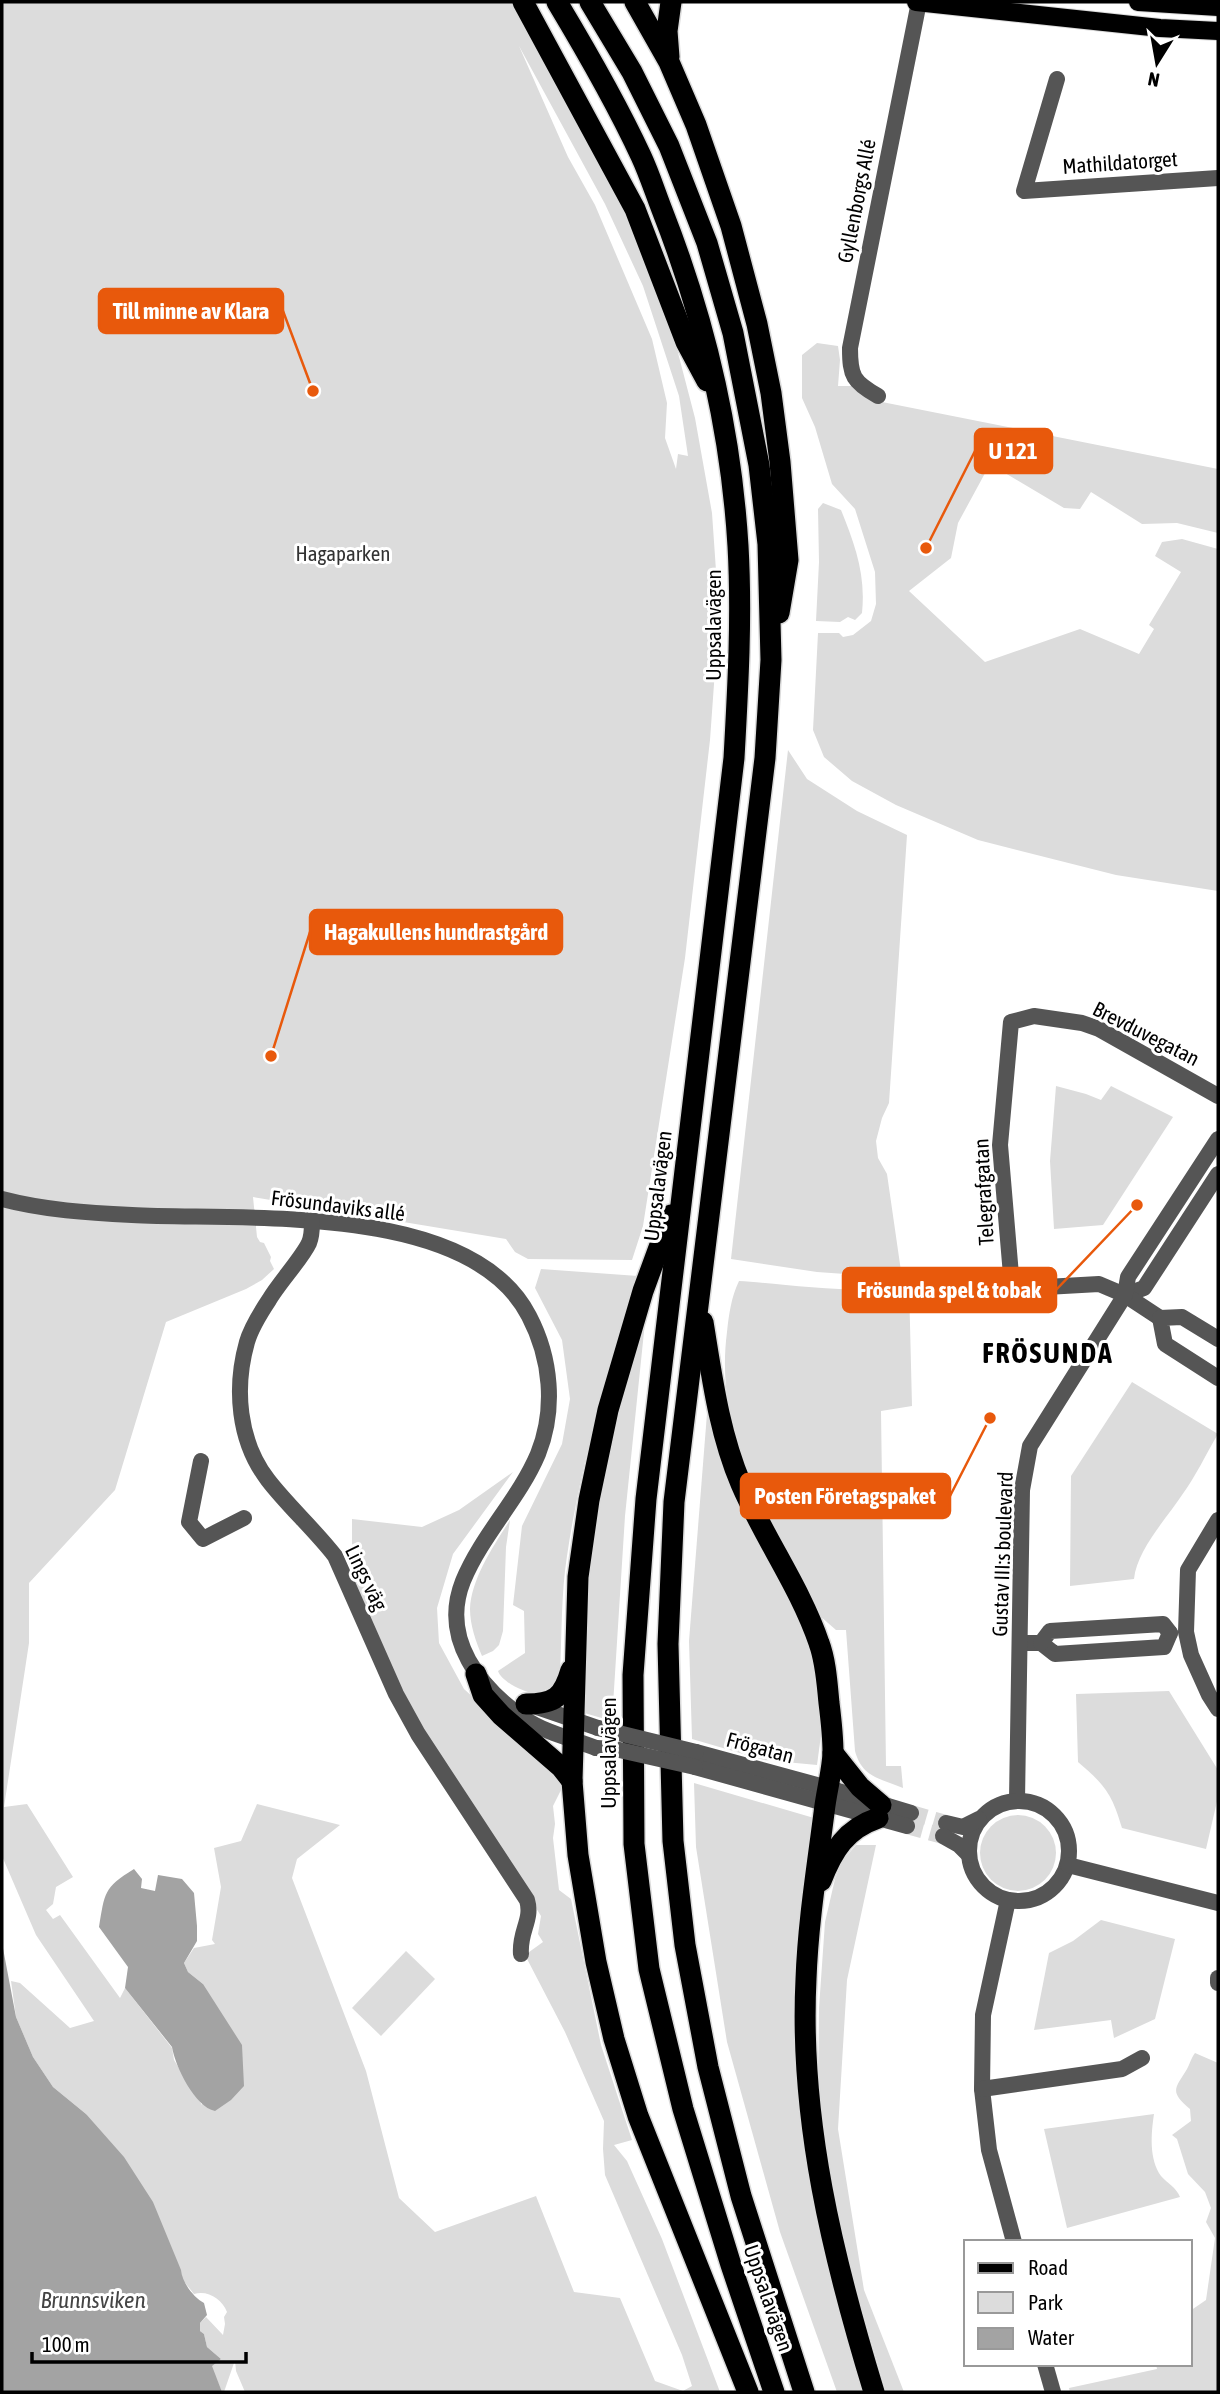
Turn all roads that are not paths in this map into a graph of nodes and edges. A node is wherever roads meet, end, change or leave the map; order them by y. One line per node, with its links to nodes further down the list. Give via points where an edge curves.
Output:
1 (523, 2): 14 (highway, via 635,209 686,342)
2 (557, 2): 14 (highway, Uppsalavägen, via 642,158 705,338)
3 (590, 2): 15 (highway, Uppsalavägen, via 669,146 707,243 733,333 766,530)
4 (635, 2): 10 (highway)
5 (671, 2): 10 (highway)
6 (918, 2): 9 (main road); 13 (street, Gyllenborgs Allé, via 850,348 850,370 859,385)
7 (1138, 2): 8 (main road)
8 (1218, 7)
9 (1218, 31)
10 (669, 62): 15 (highway, via 731,226 771,393 788,560)
11 (1057, 79): 12 (street, Mathildatorget, via 1024,191)
12 (1218, 178)
13 (878, 396)
14 (720, 408): 20 (highway, Uppsalavägen, via 738,546 740,660 734,758)
15 (771, 660): 24 (highway, Uppsalavägen, via 765,758)
16 (1011, 1022): 17 (street, Brevduvegatan, via 1034,1016 1099,1029); 23 (street, Telegrafgatan, via 1000,1145 1011,1275 1017,1284 1028,1288 1099,1284)
17 (1218, 1096)
18 (1218, 1139): 23 (street, Gustav III:s boulevard, via 1128,1277)
19 (1218, 1174): 23 (street, Gustav III:s boulevard, via 1144,1288)
20 (683, 1184): 35 (highway, via 643,1291 608,1410 579,1564); 62 (highway, Uppsalavägen, via 646,1499 633,1675 634,1843 649,1969 683,2109)
21 (2, 1199): 22 (street, Frösundaviks allé, via 34,1207 133,1216)
22 (312, 1222): 34 (street, Frösundaviks allé, via 411,1237 483,1265 517,1297 539,1337 550,1391 544,1434 526,1476 463,1583 456,1609); 55 (street, Lings väg, via 309,1244 269,1300 248,1340 239,1403 245,1430 266,1478 335,1556 418,1734 527,1900 531,1911 520,1941)
23 (1125, 1296): 25 (street); 32 (street, Gustav III:s boulevard, via 1030,1446 1022,1490)
24 (700, 1299): 42 (highway, via 726,1443 741,1485 820,1644); 59 (highway, Uppsalavägen, via 674,1502 668,1644 673,1841 685,1945 708,2067)
25 (1160, 1318): 26 (street, via 1182,1317); 27 (street, via 1165,1344)
26 (1218, 1339)
27 (1218, 1378)
28 (201, 1461): 29 (street, via 189,1522 203,1539)
29 (244, 1518)
30 (1218, 1520): 31 (street, via 1188,1570)
31 (1178, 1632): 33 (street, via 1163,1624 1050,1631); 33 (street, via 1164,1647 1055,1654); 38 (street)
32 (1020, 1643): 33 (street); 46 (street, Gustav III:s boulevard)
33 (1041, 1643)
34 (464, 1653): 36 (street, Frösundaviks allé); 37 (street, Frösundaviks allé, via 486,1679)
35 (574, 1658): 37 (highway, via 559,1696); 40 (highway)
36 (476, 1674): 40 (street, Frösundaviks allé, via 527,1720); 44 (highway, via 483,1695)
37 (526, 1704): 40 (street, Frösundaviks allé)
38 (1218, 1709)
39 (598, 1728): 40 (street, Frösundaviks allé); 43 (street, Frögatan, bridge)
40 (573, 1729): 41 (street, Frösundaviks allé); 44 (highway)
41 (596, 1748): 43 (street, Frögatan, bridge)
42 (832, 1753): 45 (highway); 47 (highway)
43 (696, 1760): 45 (street, Frögatan)
44 (572, 1781): 61 (highway, via 578,1855 614,2039 638,2116)
45 (826, 1795): 47 (street, Frögatan); 53 (highway)
46 (1017, 1800): 49 (street, via 994,1806); 51 (street, via 1052,1811 1065,1828)
47 (879, 1812): 48 (street, Frögatan); 53 (highway, via 838,1847)
48 (909, 1819)
49 (979, 1819): 50 (street, via 969,1839); 50 (street, via 944,1830)
50 (969, 1855): 52 (street, via 980,1884)
51 (1068, 1866): 52 (street, via 1048,1894 1027,1901); 54 (street)
52 (1008, 1900): 57 (street, via 983,2015)
53 (813, 1902): 65 (highway, via 806,2056 814,2146 828,2224)
54 (1218, 1903)
55 (521, 1954)
56 (1142, 2058): 57 (street, via 1122,2069)
57 (982, 2089): 58 (street, via 989,2150)
58 (1013, 2240)
59 (775, 2304): 63 (highway, Uppsalavägen); 64 (highway)
60 (1046, 2366): 66 (street)
61 (748, 2392)
62 (775, 2392)
63 (804, 2392)
64 (815, 2392)
65 (874, 2392)
66 (1053, 2392)

